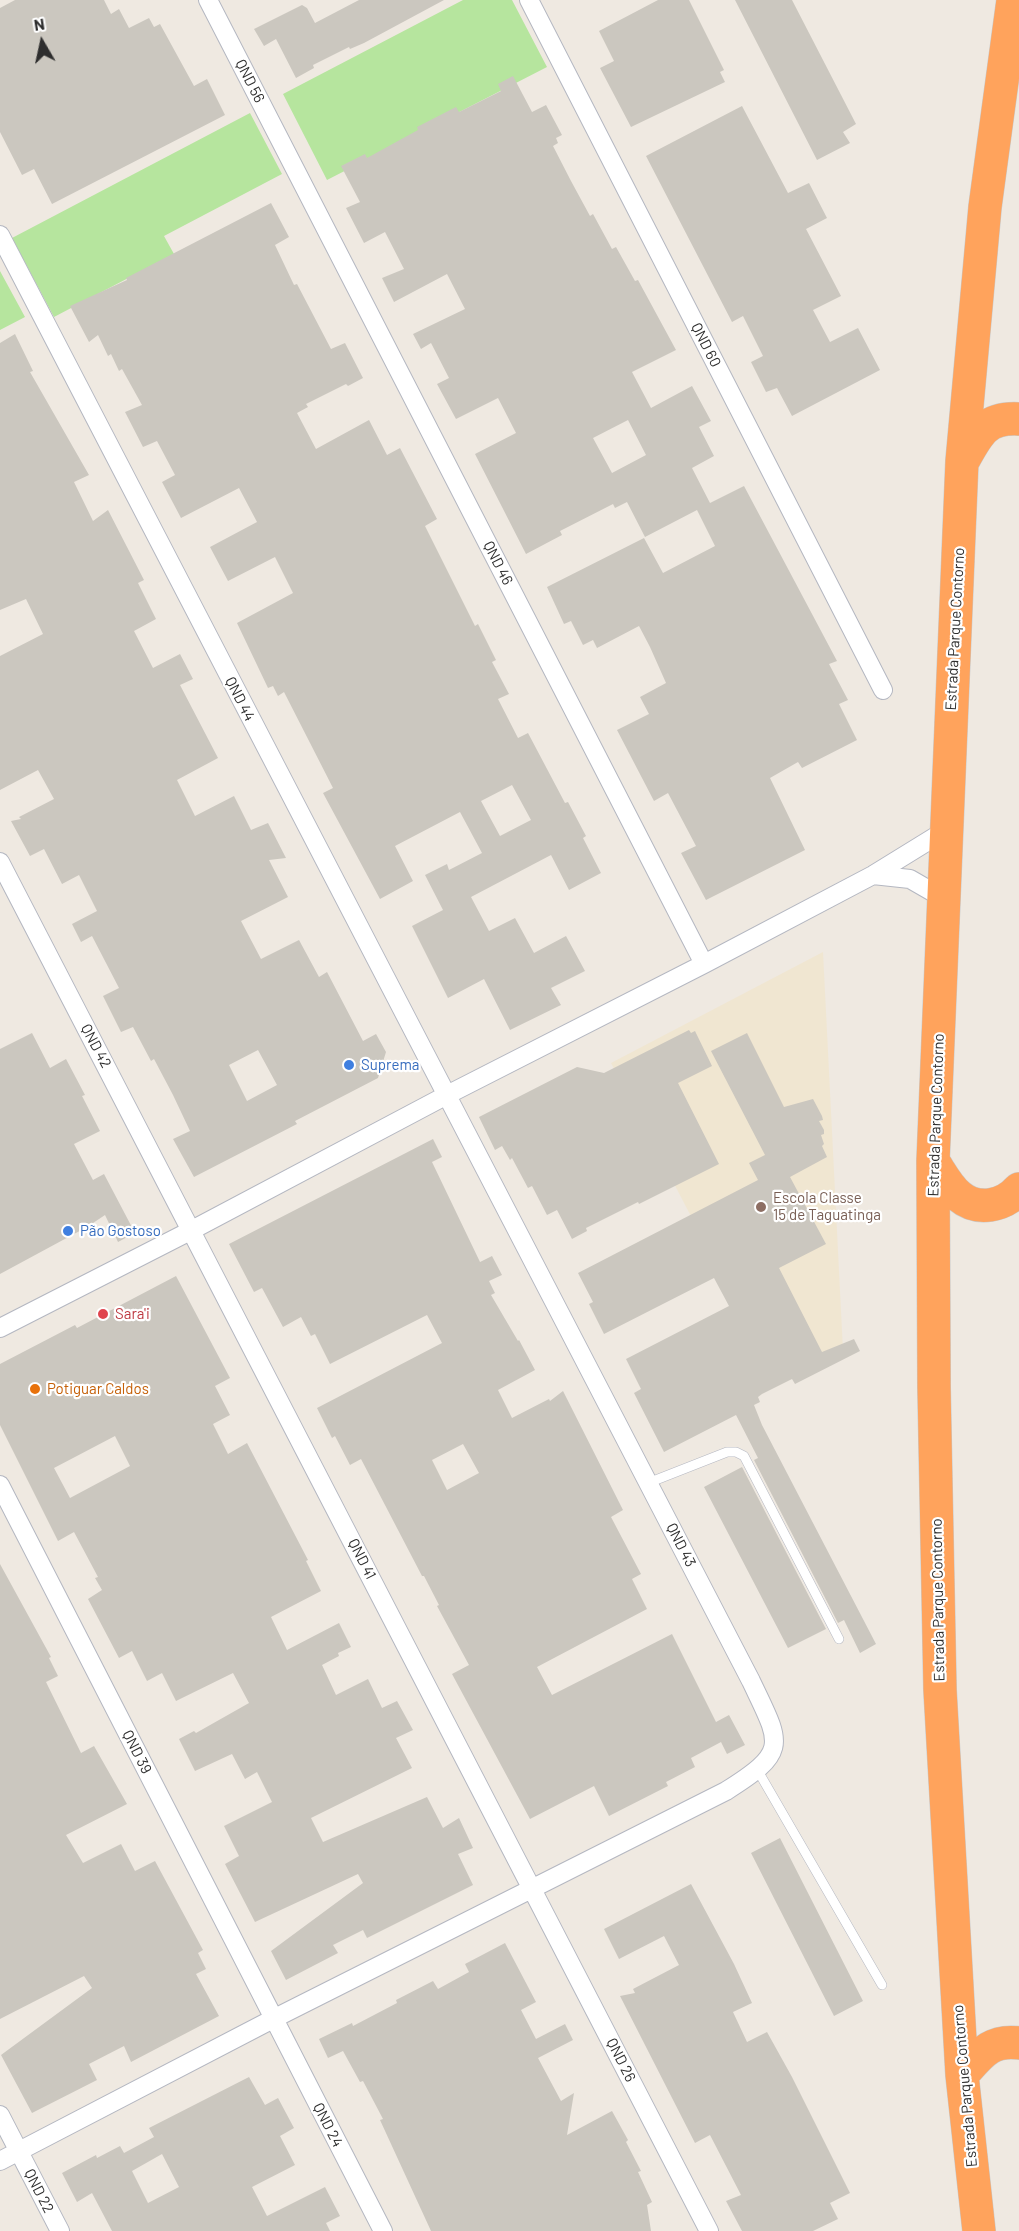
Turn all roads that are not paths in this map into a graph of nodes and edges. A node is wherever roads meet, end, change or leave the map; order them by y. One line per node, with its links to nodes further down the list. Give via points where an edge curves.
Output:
1 (208, 0): 4 (street, QND 56)
2 (529, 0): 8 (street, QND 60)
3 (1013, 0): 7 (highway, Estrada Parque Contorno, via 984,207)
4 (292, 162): 13 (street, QND 46)
5 (0, 236): 14 (street, QND 44)
6 (1019, 419): 7 (highway, via 987,425)
7 (962, 461): 9 (highway, Estrada Parque Contorno)
8 (883, 690)
9 (946, 830): 11 (street); 12 (highway, Estrada Parque Contorno)
10 (0, 862): 17 (street, QND 42)
11 (873, 875): 12 (street, via 910,879); 13 (street)
12 (943, 898): 15 (highway, Estrada Parque Contorno)
13 (704, 964): 14 (street)
14 (447, 1095): 17 (street); 19 (street, QND 43)
15 (933, 1161): 16 (highway, via 954,1191 970,1203 1002,1204); 27 (highway, Estrada Parque Contorno, via 938,1643)
16 (1019, 1189)
17 (192, 1230): 18 (street); 23 (street, QND 41)
18 (0, 1328)
19 (648, 1483): 21 (lane, via 727,1452 744,1456); 22 (street, QND 43, via 772,1728 773,1753)
20 (0, 1485): 25 (street, QND 39)
21 (839, 1639)
22 (758, 1771): 23 (street, QND 43); 24 (lane)
23 (533, 1888): 25 (street, QND 43); 33 (street, QND 26)
24 (882, 1985)
25 (273, 2019): 29 (street, QND 43); 32 (street, QND 24)
26 (1019, 2043): 27 (highway, via 1004,2042 987,2048)
27 (963, 2075): 34 (highway, Estrada Parque Contorno)
28 (0, 2115): 29 (street, QND 22)
29 (19, 2151): 30 (street, QND 43); 31 (street, QND 22)
30 (0, 2161)
31 (60, 2231)
32 (383, 2231)
33 (709, 2231)
34 (979, 2231)

